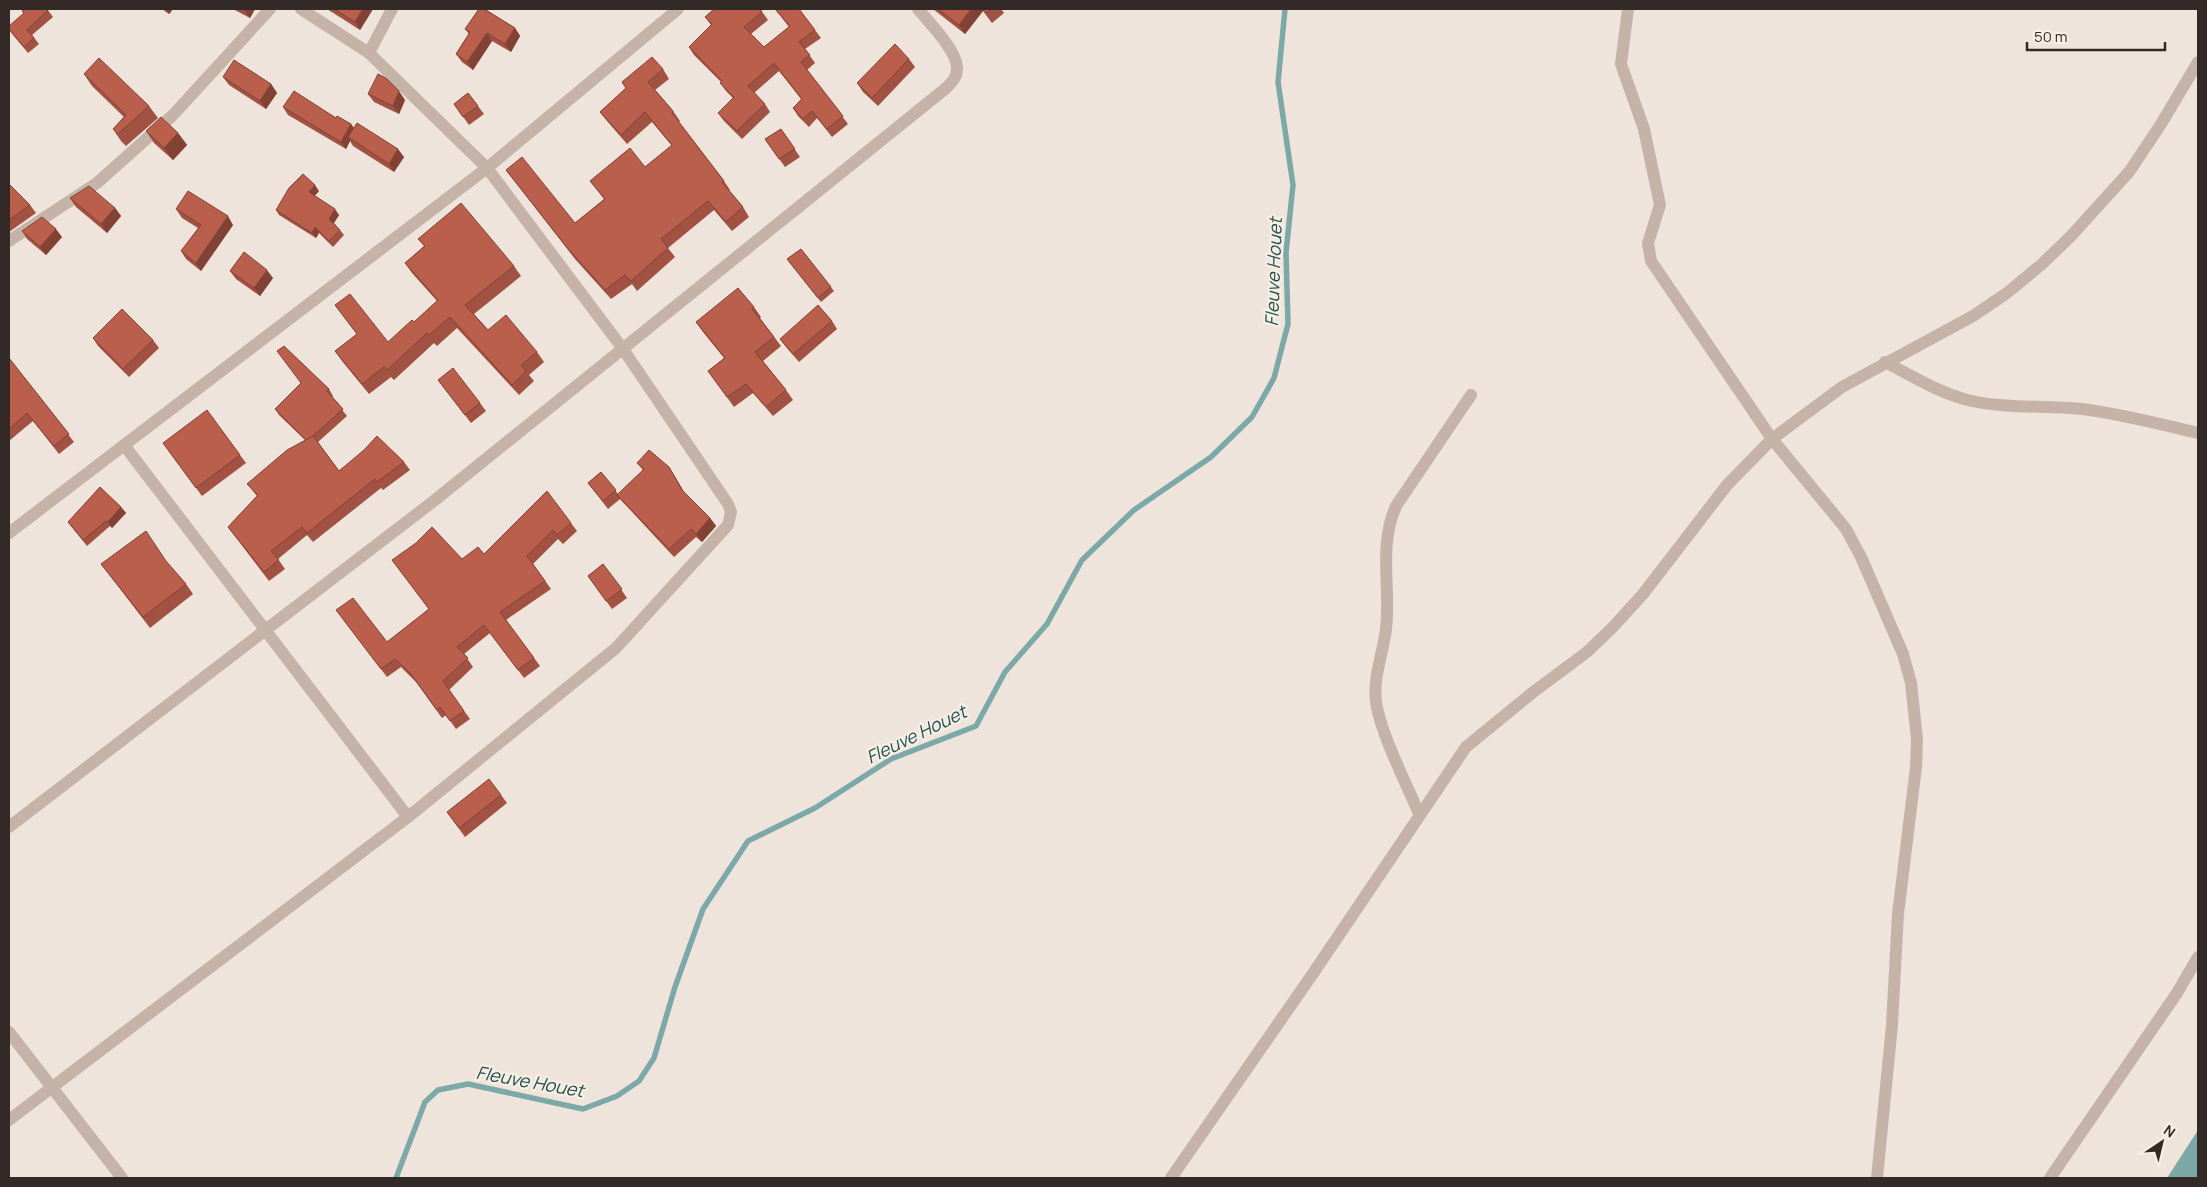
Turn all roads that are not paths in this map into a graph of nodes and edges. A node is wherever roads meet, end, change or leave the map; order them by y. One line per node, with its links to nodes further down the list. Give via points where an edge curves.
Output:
1 (270, 9): 10 (street, via 173,114 97,183)
2 (301, 9): 7 (street)
3 (392, 9): 7 (street)
4 (678, 9): 9 (street)
5 (918, 9): 11 (street, via 955,56 954,80)
6 (1628, 9): 15 (street, via 1621,64 1644,129 1660,205 1648,243 1651,261)
7 (369, 54): 9 (street)
8 (2198, 62): 12 (street, via 2129,172 2066,242 1980,312)
9 (487, 168): 11 (street); 16 (street)
10 (9, 242)
11 (623, 349): 18 (street); 20 (street, via 728,504 728,525 616,648)
12 (1884, 362): 14 (street, via 1970,401 2104,412); 15 (street, via 1842,387)
13 (1471, 395): 19 (street, via 1396,506 1385,542 1386,630 1375,690 1377,707)
14 (2198, 433)
15 (1772, 439): 19 (street, via 1727,485 1643,594 1613,627 1587,652 1466,747); 28 (street, via 1846,529 1902,654 1914,703 1918,739 1916,767 1898,914 1892,1025)
16 (124, 445): 17 (street); 18 (street)
17 (9, 533)
18 (266, 630): 20 (street); 21 (street)
19 (1419, 814): 27 (street)
20 (408, 817): 24 (street)
21 (9, 827)
22 (2198, 957): 29 (street, via 2177,993)
23 (9, 1032): 24 (street)
24 (52, 1086): 25 (street); 26 (street)
25 (9, 1120)
26 (122, 1178)
27 (1171, 1178)
28 (1877, 1178)
29 (2050, 1178)

